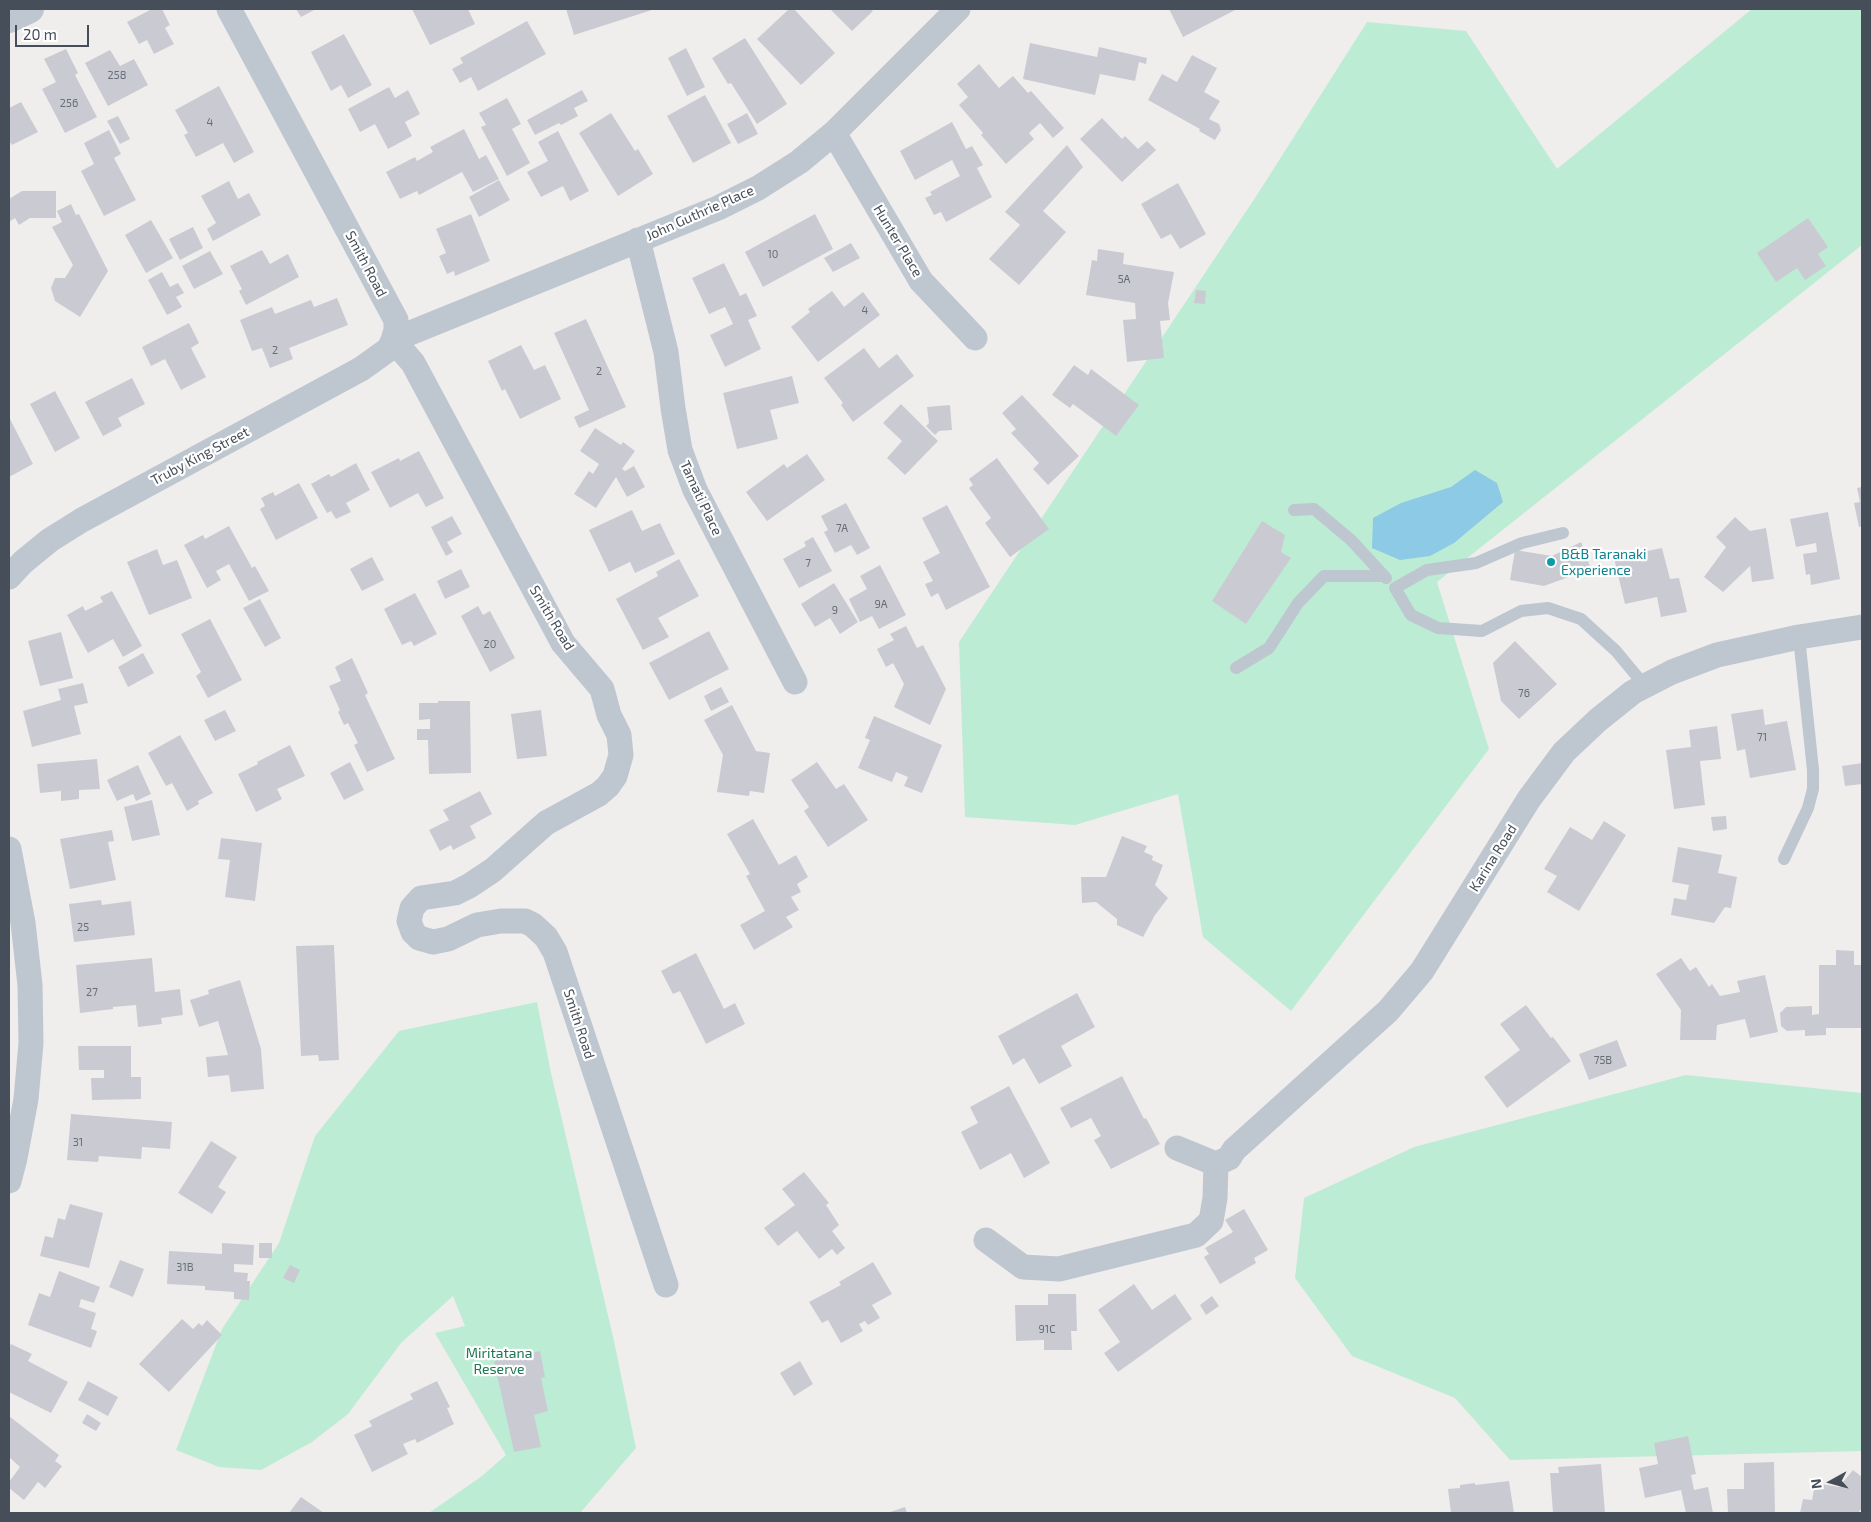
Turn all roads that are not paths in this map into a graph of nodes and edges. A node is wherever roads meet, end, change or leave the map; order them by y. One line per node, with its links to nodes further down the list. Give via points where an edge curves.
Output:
1 (30, 9): 4 (street)
2 (229, 9): 8 (street, Smith Road, via 396,320)
3 (958, 9): 5 (street, John Guthrie Place)
4 (9, 20)
5 (834, 133): 6 (street, John Guthrie Place, via 799,162 758,188); 7 (street, Hunter Place, via 921,281)
6 (638, 240): 8 (street, John Guthrie Place); 17 (street, Tamati Place, via 666,352 680,450 695,490)
7 (975, 338)
8 (393, 340): 12 (street, Truby King Street, via 389,348 362,369 82,520 50,540); 25 (street, Smith Road, via 413,363 563,643 602,689 619,735 622,755 615,776 599,794 546,822 493,870 469,886 455,893 421,898 412,908 409,921 419,938 434,942 501,921 525,922 546,937 555,952)
9 (1294, 510): 11 (lane, via 1314,508 1351,540)
10 (1563, 533): 13 (lane, via 1522,543 1476,563 1426,570)
11 (1384, 576): 13 (lane); 16 (lane, via 1324,576 1298,603 1269,648)
12 (9, 577)
13 (1395, 588): 18 (lane, via 1411,615 1438,628 1482,631 1521,610 1548,608 1581,619 1616,651)
14 (1862, 627): 15 (street, Karina Road)
15 (1799, 637): 18 (street, Karina Road, via 1717,656 1672,672); 20 (lane, via 1814,770 1808,808)
16 (1236, 668)
17 (795, 682)
18 (1645, 686): 22 (street, Karina Road, via 1598,720 1564,752 1529,798 1422,971 1388,1011 1229,1158)
19 (9, 849): 23 (street, via 23,923 30,985 26,1099)
20 (1784, 859)
21 (1177, 1148): 22 (street)
22 (1216, 1164): 24 (street, via 1211,1221 1196,1235 1059,1269 1023,1267)
23 (9, 1181)
24 (986, 1240)
25 (666, 1285)

